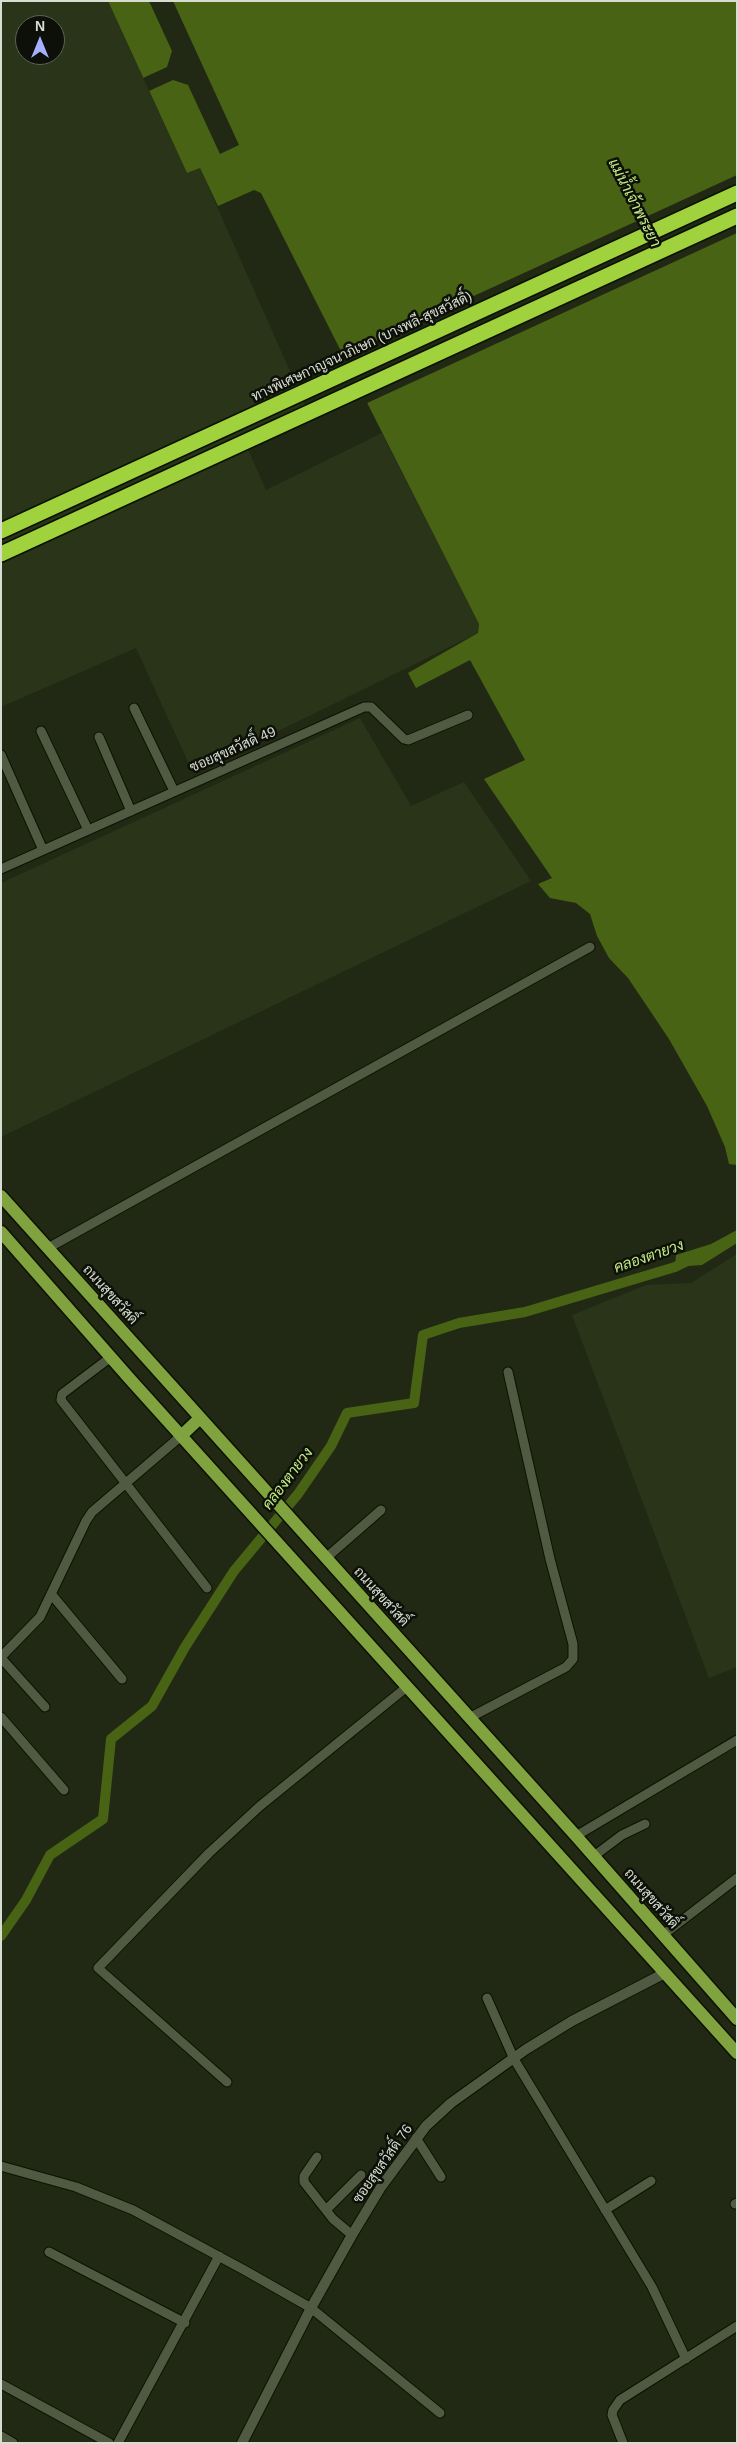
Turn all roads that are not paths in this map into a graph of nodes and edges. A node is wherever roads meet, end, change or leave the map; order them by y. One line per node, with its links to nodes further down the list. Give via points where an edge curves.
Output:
1 (737, 193): 3 (highway, ทางพิเศษกาญจนาภิเษก (บางพลี-สุขสวัสดิ์))
2 (737, 216): 4 (highway)
3 (1, 531)
4 (1, 554)
5 (134, 708): 10 (street)
6 (468, 715): 10 (street, ซอยสุขสวัสดิ์ 49, via 408,740 371,707 364,707)
7 (41, 732): 12 (street)
8 (99, 737): 11 (street)
9 (1, 755): 13 (street)
10 (174, 791): 11 (street, ซอยสุขสวัสดิ์ 49)
11 (131, 811): 12 (street, ซอยสุขสวัสดิ์ 49)
12 (88, 830): 13 (street, ซอยสุขสวัสดิ์ 49)
13 (43, 850): 14 (street, ซอยสุขสวัสดิ์ 49)
14 (1, 869)
15 (590, 947): 18 (street)
16 (1, 1196): 18 (main road, ถนนสุขสวัสดิ์)
17 (1, 1232): 19 (main road)
18 (48, 1248): 21 (main road, ถนนสุขสวัสดิ์)
19 (111, 1357): 22 (main road); 23 (street, via 62,1394 61,1400)
20 (508, 1372): 33 (street, via 550,1559 573,1644 573,1659 566,1667)
21 (200, 1418): 22 (main road); 25 (main road, ถนนสุขสวัสดิ์)
22 (181, 1436): 23 (street); 30 (main road)
23 (126, 1484): 26 (street); 27 (street, via 86,1521)
24 (381, 1510): 25 (street)
25 (326, 1558): 33 (main road, ถนนสุขสวัสดิ์)
26 (208, 1588)
27 (52, 1595): 28 (street, via 40,1617); 29 (street)
28 (1, 1657): 31 (street)
29 (122, 1679)
30 (408, 1686): 41 (main road); 46 (street, via 260,1806 209,1853 98,1968)
31 (45, 1707)
32 (1, 1717): 35 (street)
33 (469, 1718): 37 (main road, ถนนสุขสวัสดิ์)
34 (737, 1740): 37 (street)
35 (64, 1790)
36 (645, 1824): 38 (street, via 622,1835)
37 (576, 1836): 38 (main road, ถนนสุขสวัสดิ์)
38 (594, 1856): 40 (main road, ถนนสุขสวัสดิ์)
39 (737, 1878): 40 (street)
40 (663, 1935): 43 (main road, ถนนสุขสวัสดิ์)
41 (665, 1973): 44 (main road); 45 (street, ซอยสุขสวัสดิ์ 76, via 572,2021)
42 (487, 1998): 45 (street)
43 (737, 2019)
44 (737, 2053)
45 (514, 2059): 47 (street, ซอยสุขสวัสดิ์ 76, via 451,2102); 54 (street)
46 (227, 2082)
47 (416, 2138): 51 (street); 55 (street, ซอยสุขสวัสดิ์ 76)
48 (317, 2157): 53 (street, via 304,2176 304,2182)
49 (1, 2166): 57 (street, via 76,2187 133,2210)
50 (361, 2175): 53 (street)
51 (441, 2177)
52 (652, 2181): 54 (street)
53 (327, 2209): 55 (street)
54 (605, 2210): 61 (street, via 656,2294)
55 (352, 2235): 58 (street, ซอยสุขสวัสดิ์ 76)
56 (49, 2252): 59 (street)
57 (219, 2256): 58 (street); 59 (street)
58 (311, 2308): 63 (street); 68 (street, ซอยสุขสวัสดิ์ 76)
59 (185, 2323): 67 (street)
60 (737, 2326): 61 (street)
61 (686, 2359): 69 (street, via 616,2405 612,2415)
62 (1, 2384): 66 (street)
63 (440, 2413)
64 (1, 2436): 65 (street)
65 (13, 2443)
66 (109, 2443)
67 (118, 2443)
68 (242, 2443)
69 (623, 2443)

